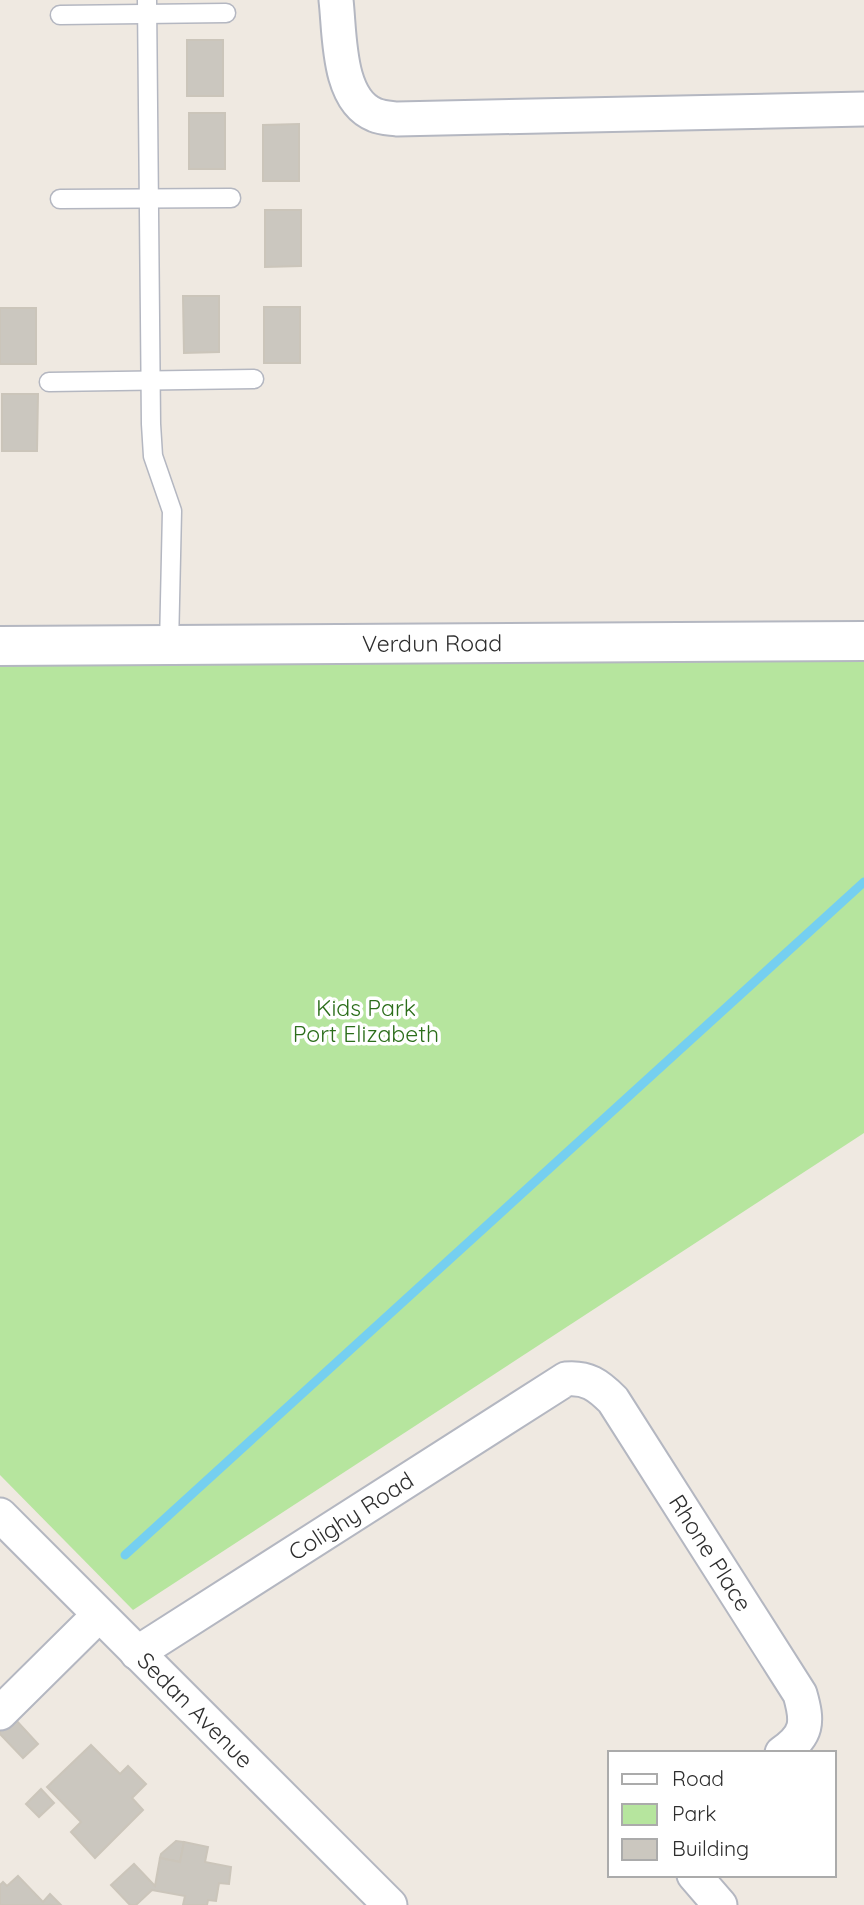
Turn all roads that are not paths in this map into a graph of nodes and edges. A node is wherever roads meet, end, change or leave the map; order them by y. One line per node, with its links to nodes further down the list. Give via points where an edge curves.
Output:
1 (336, 0): 5 (street, via 347,84 359,104 384,117)
2 (147, 6): 3 (lane); 4 (lane); 8 (lane)
3 (226, 13)
4 (60, 15)
5 (864, 110)
6 (231, 198): 8 (lane)
7 (60, 199): 8 (lane)
8 (149, 199): 10 (lane)
9 (254, 379): 10 (lane)
10 (150, 381): 11 (lane); 14 (lane, via 153,456 172,511)
11 (49, 382)
12 (864, 641): 14 (street, Verdun Road)
13 (0, 646): 14 (street, Verdun Road)
14 (169, 646)
15 (566, 1380): 18 (street, Colighy Road); 20 (street, Rhone Place, via 589,1381 612,1400 800,1694 805,1727)
16 (0, 1515): 17 (street, Sedan Avenue)
17 (99, 1615): 18 (street, Sedan Avenue); 19 (street)
18 (137, 1653): 22 (street, Sedan Avenue)
19 (0, 1713)
20 (784, 1751)
21 (696, 1877): 23 (street)
22 (390, 1905)
23 (720, 1905)

